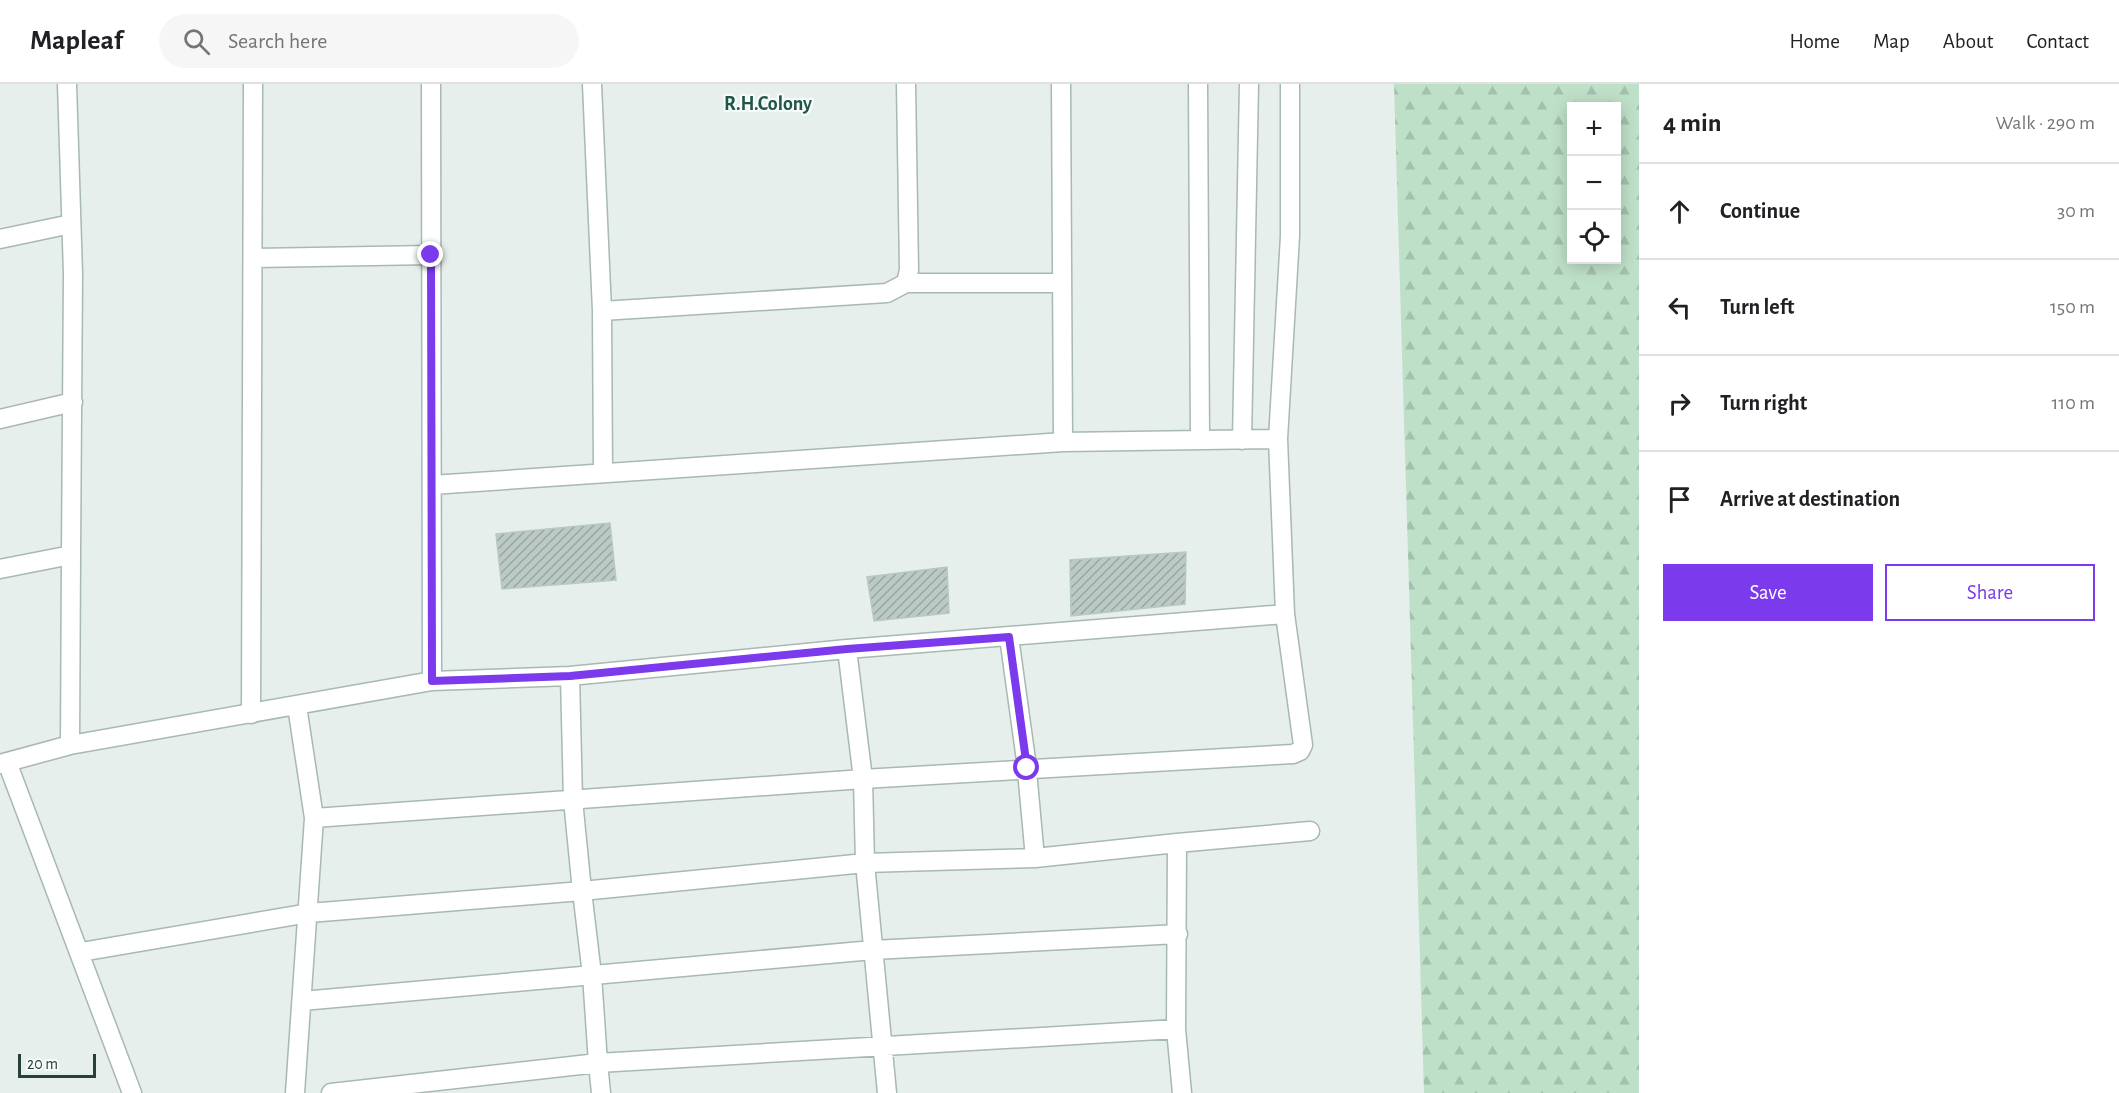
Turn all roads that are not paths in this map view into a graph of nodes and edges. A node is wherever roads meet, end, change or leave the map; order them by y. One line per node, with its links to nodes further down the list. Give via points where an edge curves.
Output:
1 (67, 84): 10 (street)
2 (253, 84): 13 (street)
3 (431, 84): 12 (street)
4 (592, 84): 16 (street)
5 (906, 84): 14 (street)
6 (1060, 84): 15 (street)
7 (1198, 84): 19 (street)
8 (1249, 84): 20 (street)
9 (1290, 84): 21 (street, via 1290,236)
10 (71, 224): 11 (street); 17 (street)
11 (0, 239)
12 (431, 255): 13 (street); 24 (street)
13 (255, 258): 33 (street)
14 (906, 283): 15 (street); 16 (street, via 886,293)
15 (1062, 284): 22 (street)
16 (602, 311): 23 (street)
17 (73, 402): 18 (street); 25 (street)
18 (0, 419)
19 (1200, 440): 20 (street); 22 (street)
20 (1242, 440): 21 (street)
21 (1278, 440): 27 (street)
22 (1063, 442): 23 (street)
23 (603, 473): 24 (street)
24 (432, 485): 31 (street)
25 (71, 555): 26 (street); 34 (street)
26 (0, 569)
27 (1285, 614): 28 (street); 36 (street, via 1303,745 1300,751)
28 (1009, 637): 29 (street); 36 (street)
29 (847, 649): 30 (street); 37 (street)
30 (570, 676): 31 (street); 38 (street)
31 (432, 681): 32 (street)
32 (297, 706): 33 (street); 39 (street)
33 (251, 714): 34 (street)
34 (70, 745): 35 (street)
35 (3, 763): 48 (street)
36 (1027, 768): 37 (street); 42 (street)
37 (863, 779): 38 (street); 43 (street)
38 (573, 800): 39 (street); 44 (street)
39 (314, 818): 45 (street)
40 (1310, 831): 41 (street)
41 (1178, 843): 42 (street); 46 (street)
42 (1035, 858): 43 (street)
43 (865, 863): 44 (street); 47 (street)
44 (582, 891): 45 (street); 49 (street)
45 (309, 913): 48 (street); 50 (street)
46 (1178, 934): 47 (street); 51 (street)
47 (873, 950): 49 (street); 52 (street)
48 (81, 952): 54 (street)
49 (592, 975): 50 (street); 53 (street)
50 (302, 1001): 55 (street)
51 (1176, 1029): 52 (street); 59 (street)
52 (881, 1045): 53 (street); 58 (street)
53 (598, 1063): 56 (street); 57 (street)
54 (132, 1093)
55 (295, 1093)
56 (331, 1093)
57 (601, 1093)
58 (887, 1093)
59 (1182, 1093)

